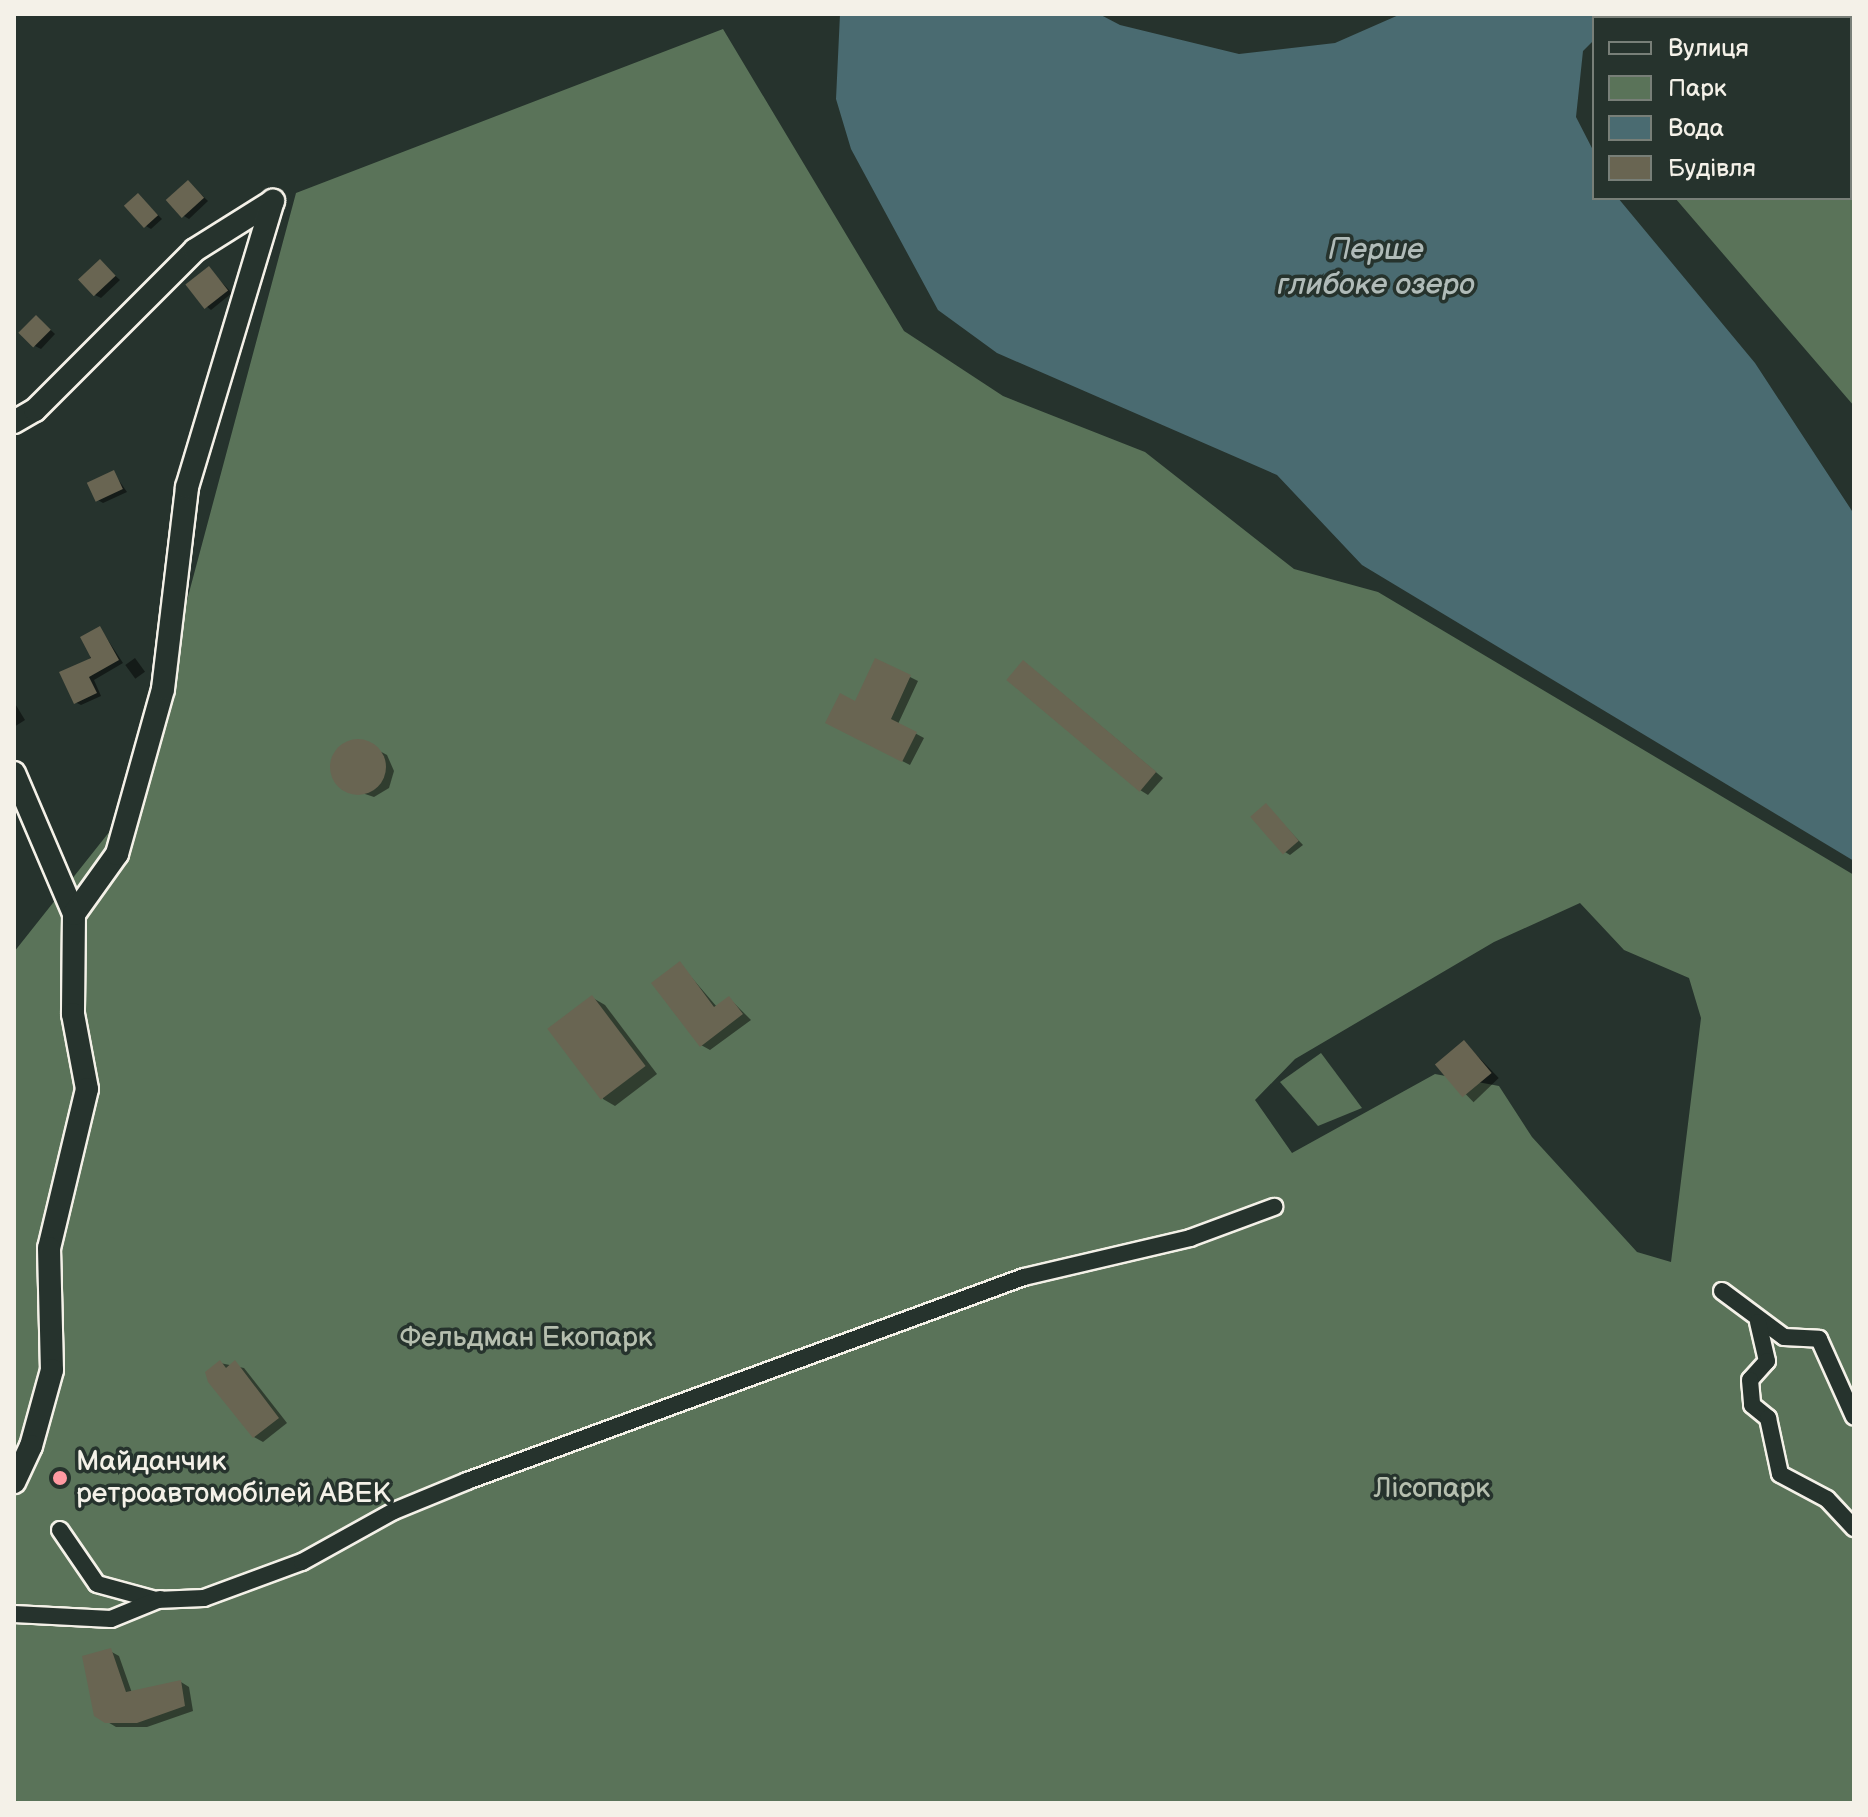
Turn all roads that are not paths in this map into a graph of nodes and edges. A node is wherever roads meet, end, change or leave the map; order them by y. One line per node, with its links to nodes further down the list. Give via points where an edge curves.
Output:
1 (14, 422): 3 (street, via 35,410 195,250 273,201 187,487 163,689 130,809 117,854)
2 (14, 773): 3 (street)
3 (74, 914): 8 (street, via 73,1014 87,1089 49,1248 52,1370 31,1446)
4 (1274, 1207): 11 (street, via 1190,1238 1024,1277 467,1481 394,1511 255,1582 204,1598)
5 (1722, 1291): 6 (street)
6 (1758, 1322): 7 (street, via 1784,1337 1819,1339); 9 (street, via 1767,1361 1750,1380 1752,1405 1768,1418 1780,1474 1827,1499)
7 (1854, 1417)
8 (14, 1482)
9 (1854, 1528)
10 (60, 1530): 11 (street, via 97,1584)
11 (160, 1599): 12 (street, via 111,1619)
12 (14, 1614)

